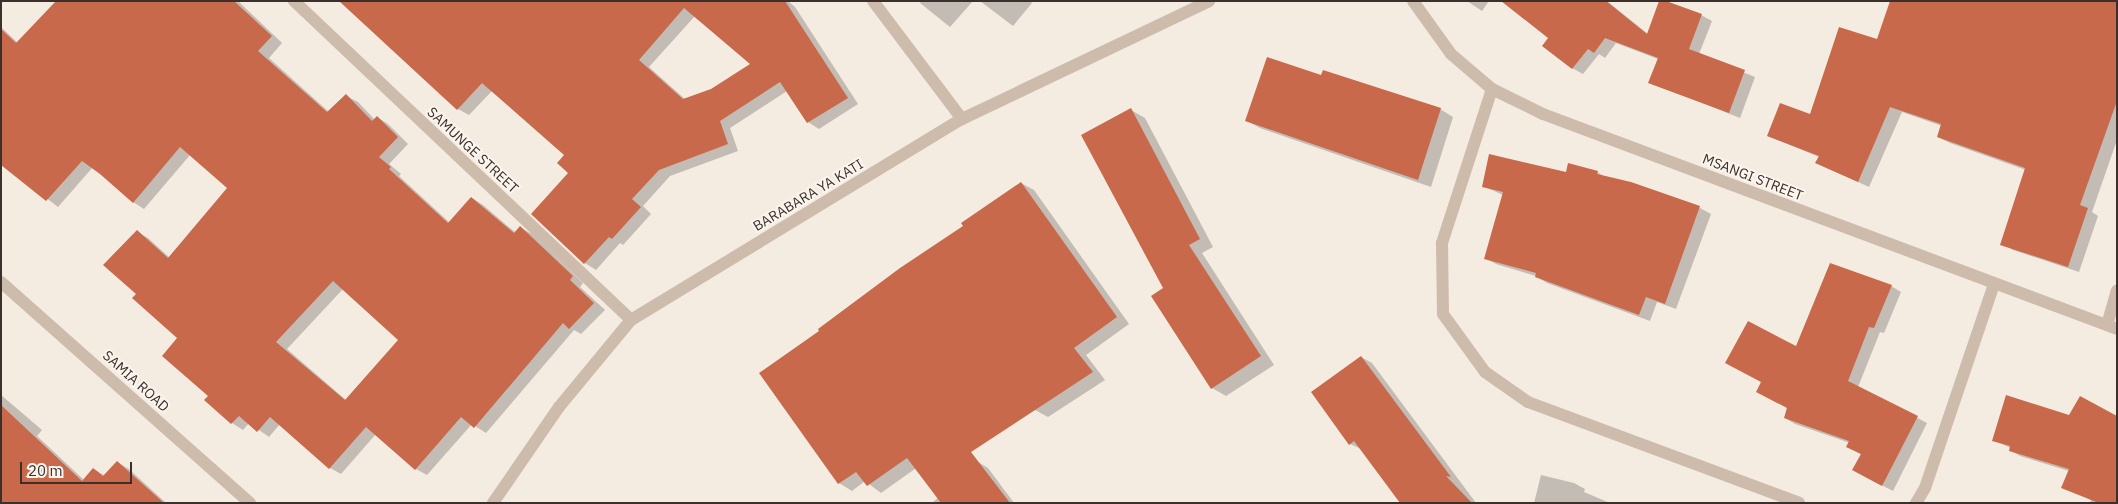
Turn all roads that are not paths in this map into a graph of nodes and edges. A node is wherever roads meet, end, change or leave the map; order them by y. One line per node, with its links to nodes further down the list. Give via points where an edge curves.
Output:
1 (294, 1): 10 (street, SAMUNGE STREET)
2 (873, 1): 6 (street)
3 (1209, 1): 6 (street, BARABARA YA KATI)
4 (1413, 1): 5 (street, MSANGI STREET, via 1451,54)
5 (1492, 89): 8 (street, MSANGI STREET, via 1543,114); 14 (street, via 1442,243 1442,314 1485,372 1528,402)
6 (962, 119): 10 (street, BARABARA YA KATI)
7 (1, 282): 12 (street, SAMIA ROAD)
8 (1994, 284): 11 (street, MSANGI STREET); 15 (street, via 1925,488)
9 (2117, 290): 11 (street)
10 (631, 320): 13 (street, BARABARA YA KATI, via 559,407)
11 (2112, 327)
12 (250, 503)
13 (493, 503)
14 (1799, 503)
15 (1916, 503)

